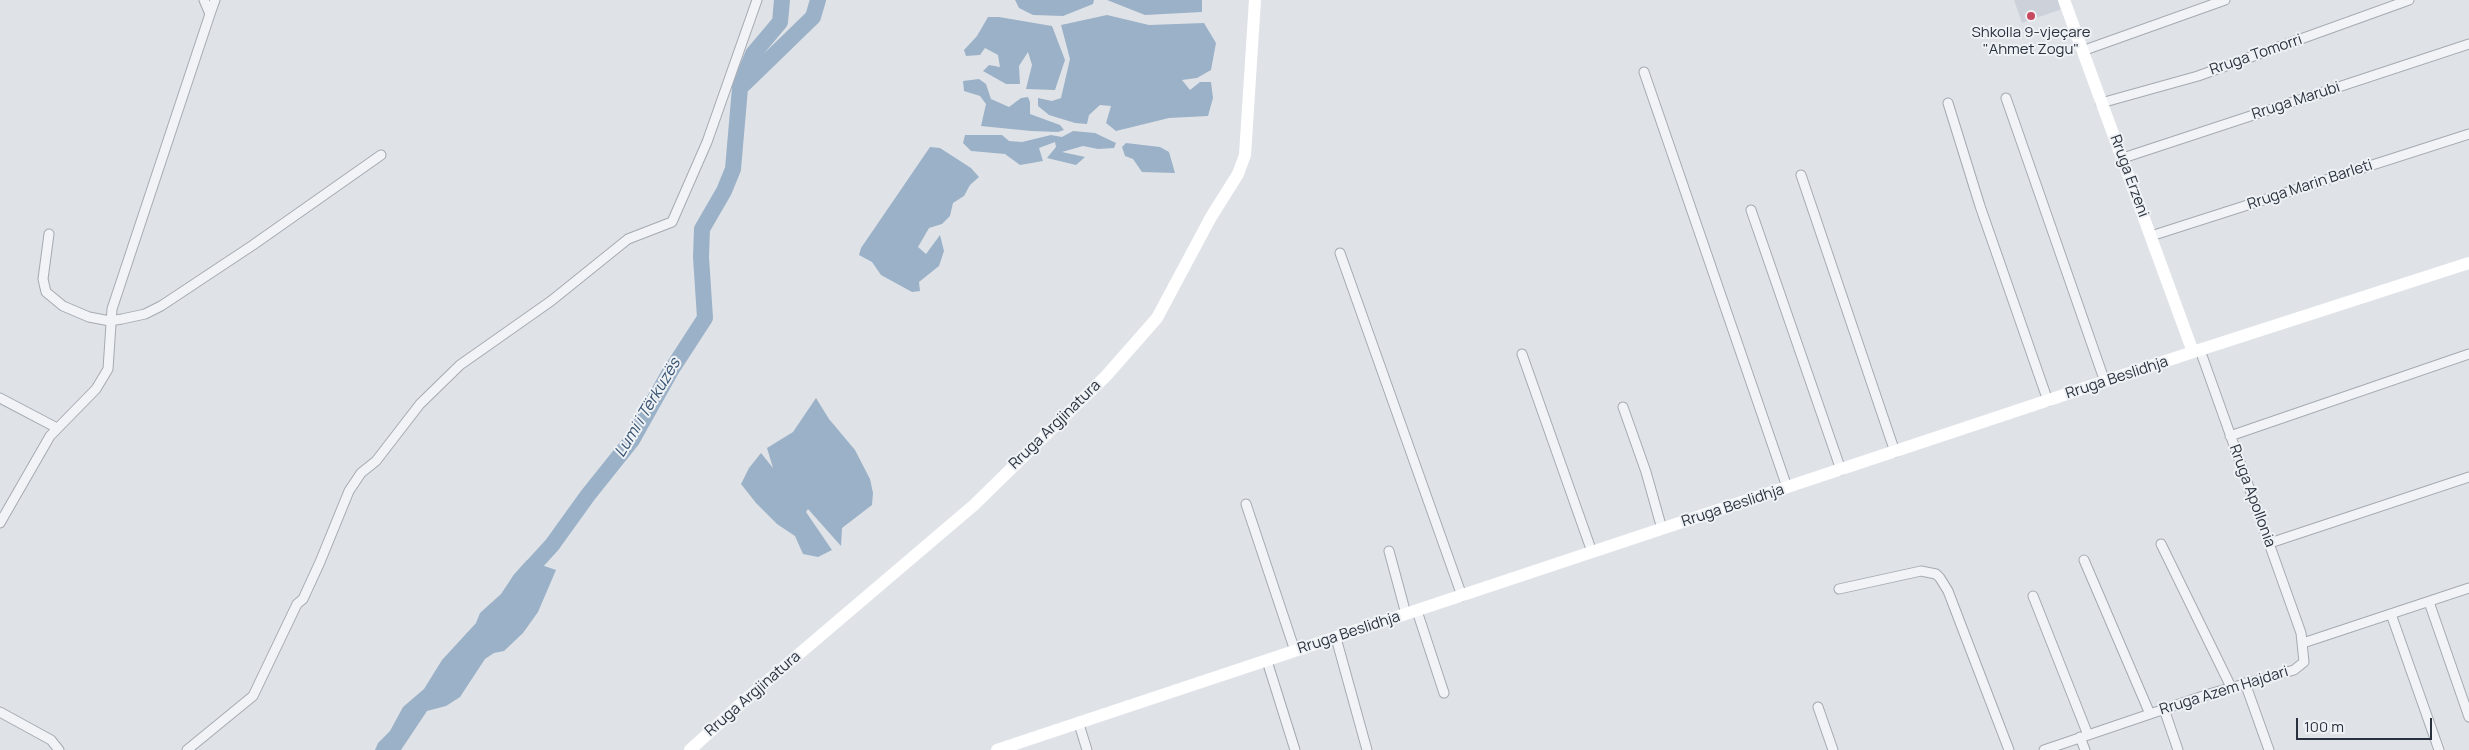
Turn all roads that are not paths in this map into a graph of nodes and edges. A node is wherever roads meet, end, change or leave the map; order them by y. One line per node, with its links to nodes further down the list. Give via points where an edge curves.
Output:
1 (204, 0): 8 (street)
2 (215, 0): 8 (street)
3 (756, 0): 69 (street, via 707,142 672,222 628,239 551,301 460,365 420,404 349,491 303,599 297,604 253,696)
4 (1255, 0): 70 (main road, Rruga Argjinatura, via 1245,155 1238,174 1157,318 1106,376 974,504)
5 (2064, 0): 10 (main road, Rruga Erzeni)
6 (2225, 0): 10 (street)
7 (2409, 0): 14 (street, Rruga Tomorri, via 2198,76)
8 (210, 14): 24 (street)
9 (2469, 44): 17 (street, Rruga Marubi)
10 (2082, 51): 14 (main road, Rruga Erzeni)
11 (1644, 72): 37 (street)
12 (2006, 98): 28 (street)
13 (1948, 103): 30 (street)
14 (2102, 103): 17 (main road, Rruga Erzeni)
15 (2469, 134): 21 (street, Rruga Marin Barleti)
16 (380, 155): 24 (street, via 160,306 145,314)
17 (2123, 158): 21 (main road, Rruga Erzeni)
18 (1801, 176): 34 (street)
19 (1751, 210): 35 (street)
20 (49, 234): 24 (street, via 43,279 46,292 64,306 89,317)
21 (2151, 236): 25 (main road, Rruga Erzeni)
22 (1340, 253): 48 (street)
23 (2469, 263): 25 (main road, Rruga Beslidhja)
24 (110, 321): 32 (street, via 109,361 102,381)
25 (2196, 351): 28 (main road, Rruga Beslidhja); 33 (street, Rruga Apollonia)
26 (1522, 354): 44 (street)
27 (2469, 354): 33 (street)
28 (2105, 382): 30 (main road, Rruga Beslidhja)
29 (0, 398): 32 (street)
30 (2048, 401): 34 (main road, Rruga Beslidhja)
31 (1623, 407): 40 (street)
32 (57, 428): 39 (street)
33 (2230, 436): 41 (street, Rruga Apollonia)
34 (1895, 452): 35 (main road, Rruga Beslidhja)
35 (1841, 470): 37 (main road, Rruga Beslidhja)
36 (2469, 477): 41 (street)
37 (1787, 487): 40 (main road, Rruga Beslidhja)
38 (1246, 504): 55 (street)
39 (0, 522)
40 (1662, 529): 44 (main road, Rruga Beslidhja)
41 (2270, 543): 54 (street, Rruga Apollonia)
42 (2161, 544): 58 (street)
43 (1389, 552): 51 (street)
44 (1592, 552): 48 (main road, Rruga Beslidhja)
45 (2084, 560): 63 (street)
46 (2469, 588): 50 (street)
47 (1839, 589): 76 (street, via 1921,571 1936,574 1970,647)
48 (1462, 596): 51 (main road, Rruga Beslidhja)
49 (2033, 596): 66 (street)
50 (2429, 602): 52 (street); 64 (street)
51 (1411, 613): 53 (main road, Rruga Beslidhja); 59 (street)
52 (2391, 614): 54 (street); 81 (street)
53 (1336, 638): 55 (main road, Rruga Beslidhja); 74 (street)
54 (2303, 643): 57 (street, Rruga Azem Hajdari, via 2301,666)
55 (1295, 651): 56 (main road, Rruga Beslidhja)
56 (1267, 661): 65 (main road, Rruga Beslidhja); 73 (street)
57 (2245, 684): 58 (street, Rruga Azem Hajdari); 80 (street)
58 (2230, 687): 61 (street, Rruga Azem Hajdari)
59 (1444, 693)
60 (1818, 707): 75 (street)
61 (2164, 709): 63 (street, Rruga Azem Hajdari); 79 (street)
62 (0, 712): 68 (street, via 50,740)
63 (2150, 714): 66 (street, Rruga Azem Hajdari)
64 (2469, 717)
65 (1079, 724): 67 (main road, Rruga Beslidhja); 72 (street)
66 (2084, 736): 77 (street, Rruga Azem Hajdari); 78 (street)
67 (1026, 746): 71 (main road, Rruga Beslidhja)
68 (59, 750)
69 (187, 750)
70 (690, 750)
71 (997, 750)
72 (1087, 750)
73 (1295, 750)
74 (1367, 750)
75 (1833, 750)
76 (2009, 750)
77 (2044, 750)
78 (2084, 750)
79 (2178, 750)
80 (2269, 750)
81 (2439, 750)

